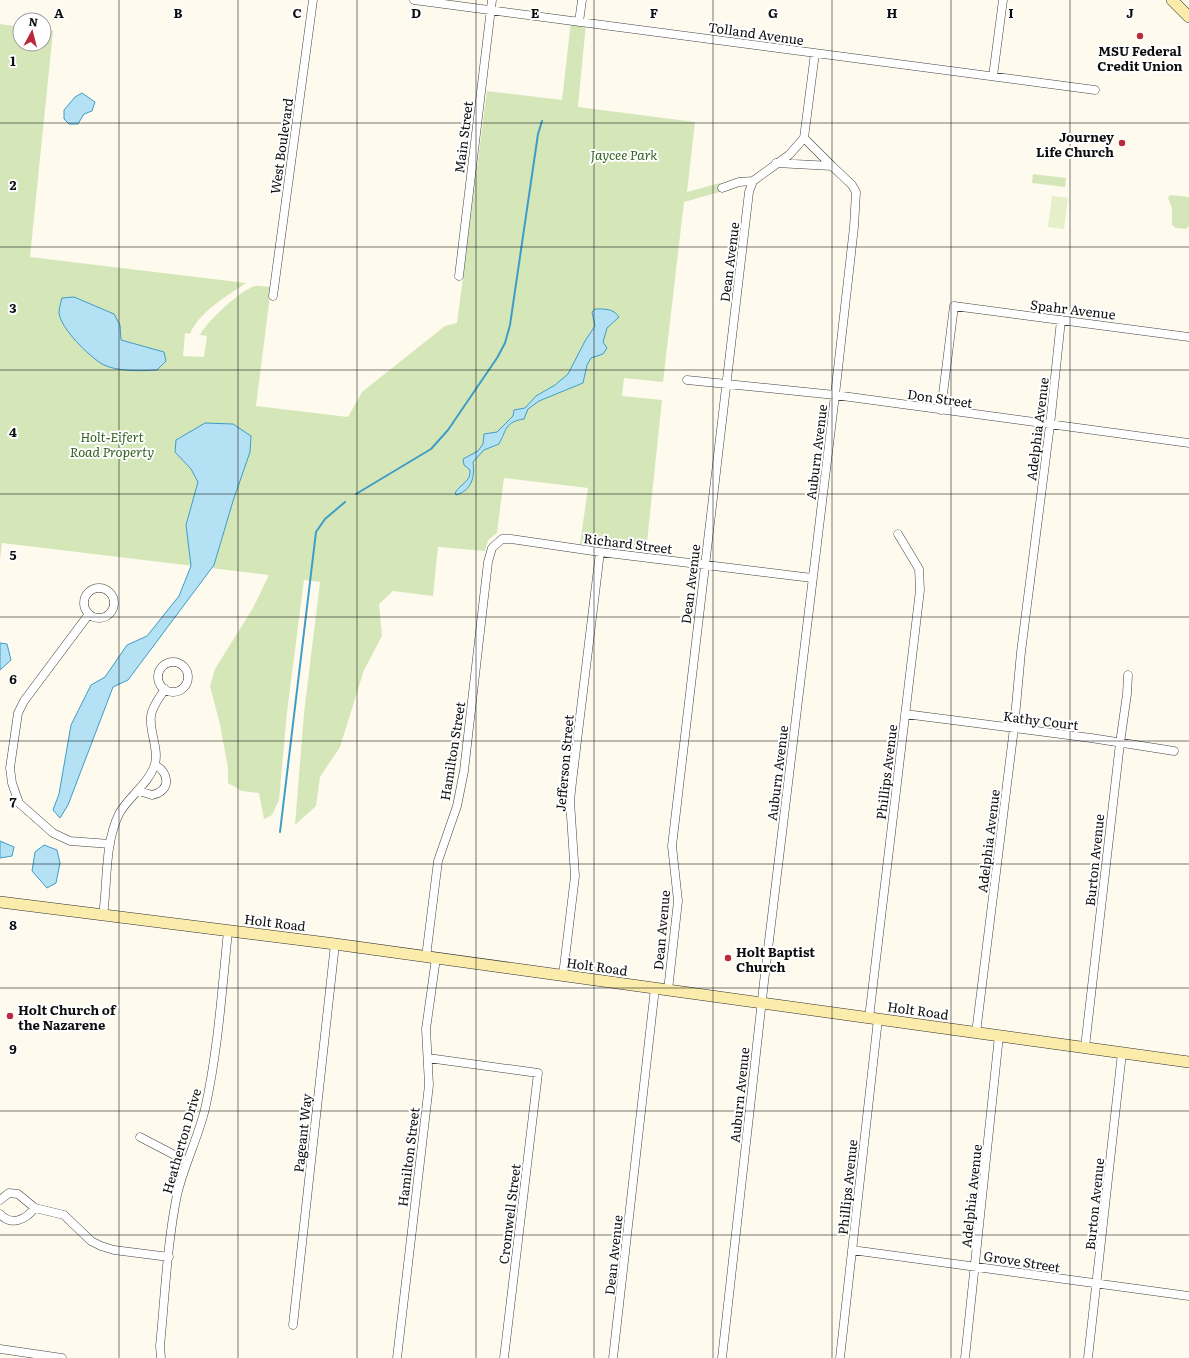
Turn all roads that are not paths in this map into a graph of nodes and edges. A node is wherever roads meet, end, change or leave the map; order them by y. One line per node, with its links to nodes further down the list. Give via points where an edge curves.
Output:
1 (313, 0): 19 (street, West Boulevard)
2 (414, 0): 7 (street, Tolland Avenue)
3 (492, 0): 7 (street, Main Street)
4 (582, 0): 9 (street)
5 (1003, 0): 11 (street)
6 (1172, 0): 8 (main road)
7 (490, 10): 9 (street, Tolland Avenue); 18 (street, Main Street)
8 (1189, 17)
9 (579, 22): 10 (street, Tolland Avenue)
10 (815, 53): 11 (street, Tolland Avenue); 13 (street)
11 (993, 76): 12 (street, Tolland Avenue)
12 (1095, 90)
13 (804, 138): 14 (street, via 789,155); 15 (street)
14 (776, 163): 15 (street); 16 (street)
15 (832, 166): 24 (street, Auburn Avenue, via 856,192)
16 (753, 181): 17 (street); 23 (street, Dean Avenue, via 749,192)
17 (722, 188)
18 (459, 276)
19 (273, 296)
20 (1061, 320): 21 (street, Spahr Avenue); 25 (street, Spahr Avenue, via 954,306); 26 (street, Adelphia Avenue)
21 (1189, 337)
22 (688, 380): 23 (street, Don Street)
23 (726, 385): 24 (street, Don Street); 31 (street, Dean Avenue)
24 (835, 395): 25 (street, Don Street); 32 (street, Auburn Avenue)
25 (941, 410): 26 (street, Don Street)
26 (1050, 425): 27 (street, Don Street); 37 (street, Adelphia Avenue, via 1021,652)
27 (1189, 443)
28 (898, 534): 36 (street, Phillips Avenue, via 919,569 920,579)
29 (492, 548): 30 (street, Richard Street, via 502,539); 47 (street, Hamilton Street, via 488,562 464,772 457,806 438,861)
30 (600, 552): 31 (street, Richard Street); 48 (street, Jefferson Street, via 570,800 575,876)
31 (704, 564): 32 (street, Richard Street); 50 (street, Dean Avenue, via 672,846 678,901)
32 (812, 578): 51 (street, Auburn Avenue)
33 (89, 614): 42 (street, via 24,701 18,713 10,768 19,803 53,833 70,841)
34 (1128, 675): 38 (street, Burton Avenue)
35 (165, 689): 40 (street, via 151,716)
36 (905, 714): 37 (street, Kathy Court); 52 (street, Phillips Avenue)
37 (1014, 728): 38 (street, Kathy Court); 53 (street, Adelphia Avenue)
38 (1120, 743): 39 (street, Kathy Court); 55 (street, Burton Avenue)
39 (1174, 751)
40 (155, 764): 41 (street); 41 (street, via 165,772 166,785 163,790 152,795)
41 (139, 791): 42 (street, via 120,813)
42 (110, 844): 44 (street)
43 (0, 902): 44 (main road, Holt Road)
44 (103, 916): 45 (main road, Holt Road)
45 (228, 931): 46 (main road, Holt Road); 60 (street, Heatherton Drive, via 208,1094 197,1134)
46 (335, 944): 47 (main road, Holt Road); 69 (street, Pageant Way)
47 (431, 957): 48 (main road, Holt Road); 57 (street, Hamilton Street, via 426,1029)
48 (564, 976): 49 (main road, Holt Road)
49 (655, 988): 50 (main road, Holt Road); 75 (street, Dean Avenue)
50 (668, 990): 51 (main road, Holt Road)
51 (762, 1003): 52 (main road, Holt Road); 76 (street, Auburn Avenue)
52 (873, 1019): 53 (main road, Holt Road); 64 (street, Phillips Avenue)
53 (976, 1032): 54 (main road, Holt Road)
54 (999, 1036): 55 (main road, Holt Road); 66 (street, Adelphia Avenue)
55 (1085, 1047): 56 (main road, Holt Road)
56 (1122, 1052): 58 (main road, Holt Road); 67 (street, Burton Avenue)
57 (428, 1058): 73 (street, Hamilton Street, via 429,1085); 74 (street, Cromwell Street, via 538,1073)
58 (1189, 1062)
59 (140, 1137): 60 (street)
60 (186, 1161): 65 (street, Heatherton Drive, via 177,1196)
61 (0, 1200): 62 (street, via 9,1193 18,1194)
62 (35, 1208): 63 (street, via 28,1216 16,1221 5,1219); 65 (street, via 64,1215 91,1241 101,1246)
63 (0, 1214)
64 (852, 1250): 66 (street, Grove Street); 77 (street, Phillips Avenue)
65 (168, 1257): 72 (street, Heatherton Drive)
66 (975, 1266): 67 (street, Grove Street); 78 (street, Adelphia Avenue)
67 (1097, 1284): 68 (street, Grove Street); 79 (street, Burton Avenue)
68 (1189, 1296)
69 (293, 1325)
70 (0, 1349): 71 (street)
71 (62, 1358)
72 (161, 1358)
73 (397, 1358)
74 (504, 1358)
75 (613, 1358)
76 (722, 1358)
77 (840, 1358)
78 (965, 1358)
79 (1088, 1358)

